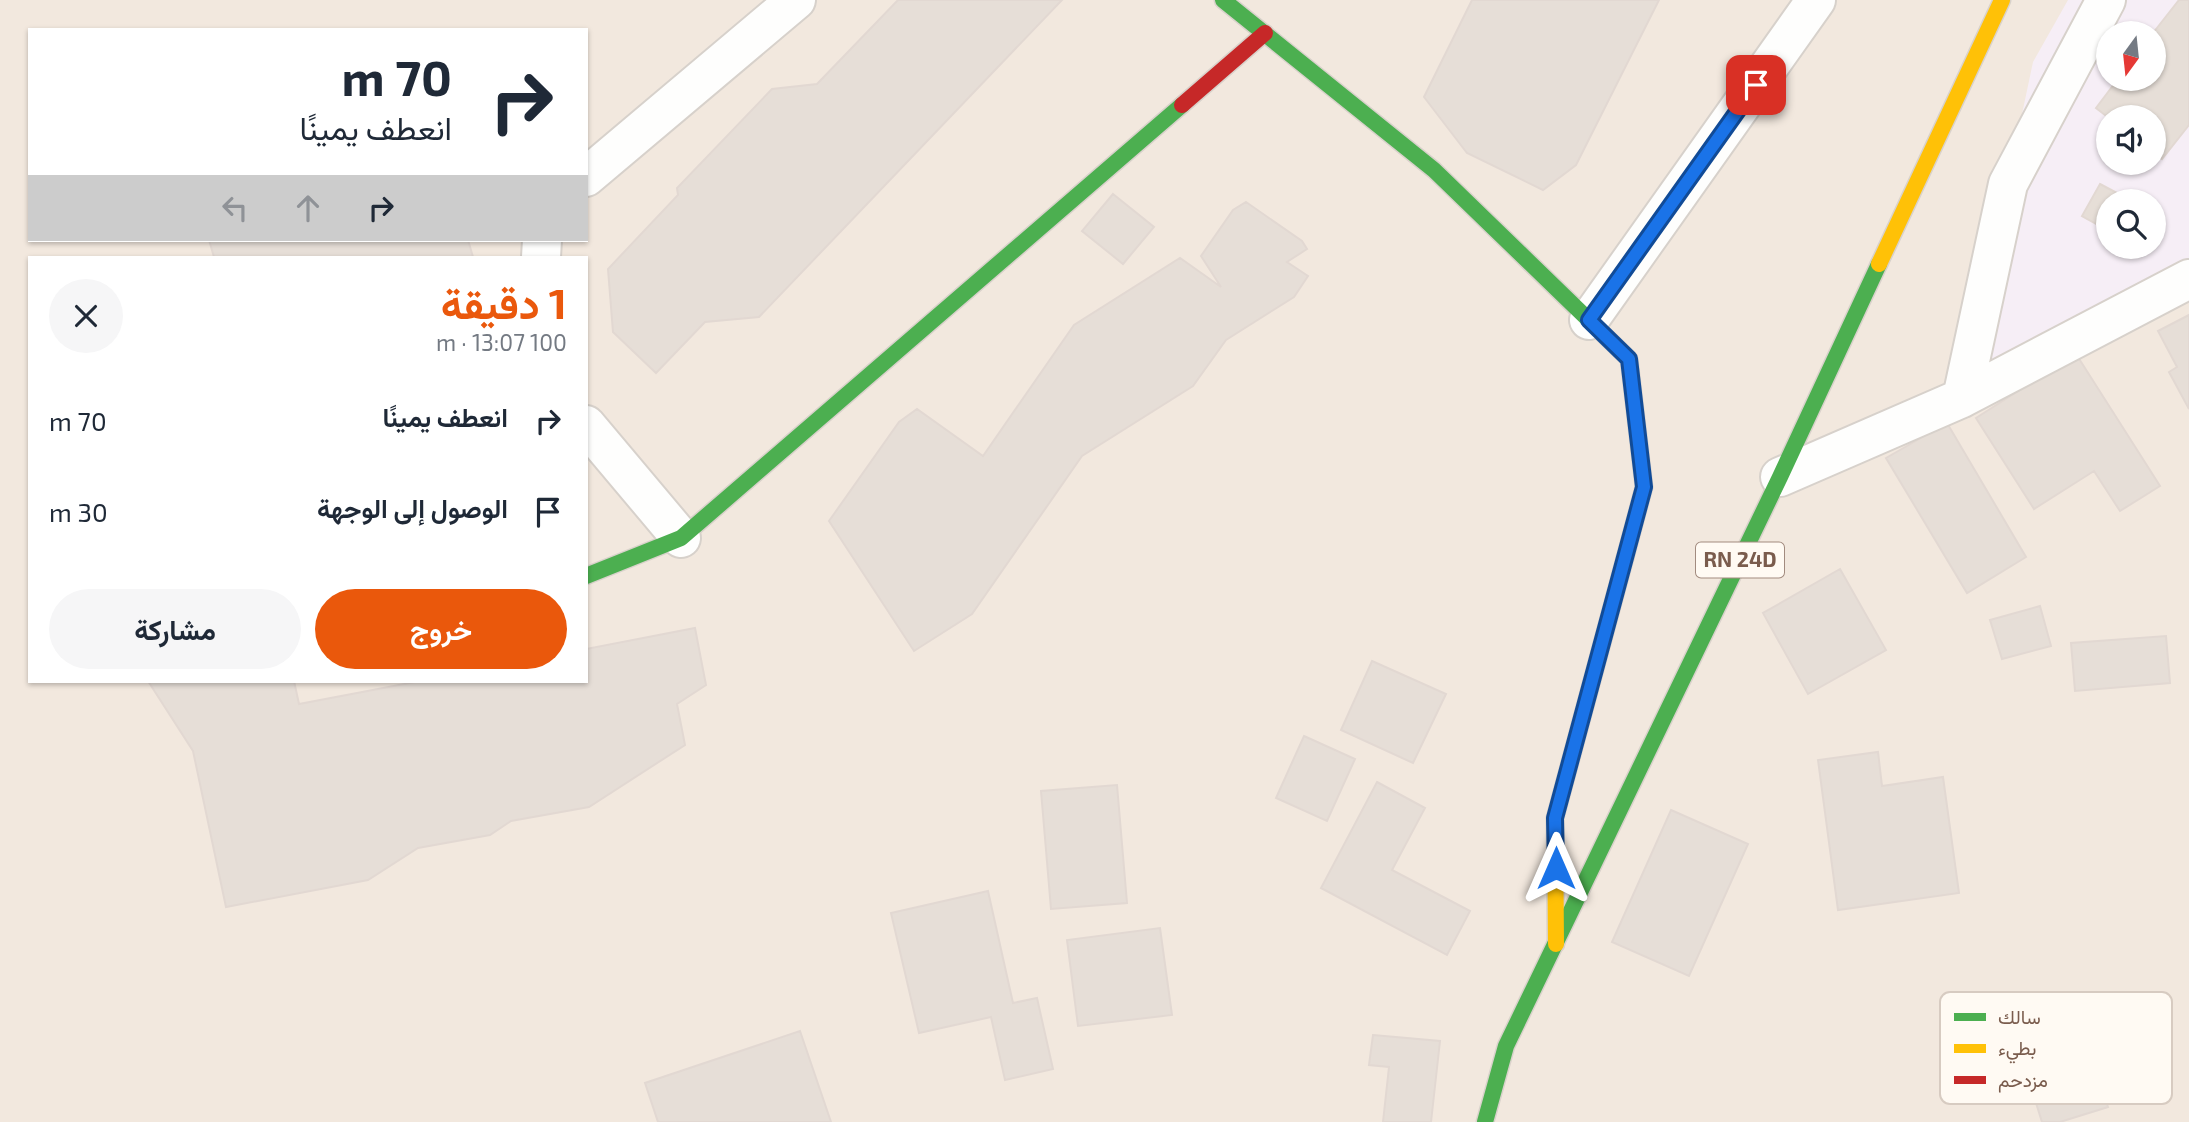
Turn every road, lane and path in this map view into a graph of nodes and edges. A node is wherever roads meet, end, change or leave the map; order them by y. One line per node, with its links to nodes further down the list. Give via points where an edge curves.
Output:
1 (796, 0): 7 (street)
2 (1223, 0): 6 (street)
3 (1816, 0): 9 (street)
4 (2003, 0): 12 (street, RN 24D)
5 (2106, 0): 10 (street, via 2008,184)
6 (1265, 33): 9 (street, via 1434,170); 13 (street)
7 (588, 175)
8 (2189, 279): 10 (street)
9 (1589, 320): 15 (street, via 1629,359 1644,487 1555,818)
10 (1962, 398): 12 (street)
11 (588, 427): 13 (street)
12 (1780, 477): 15 (street, RN 24D)
13 (681, 538): 14 (street)
14 (588, 575)
15 (1556, 944): 16 (street, RN 24D, via 1506,1046)
16 (1485, 1122)

